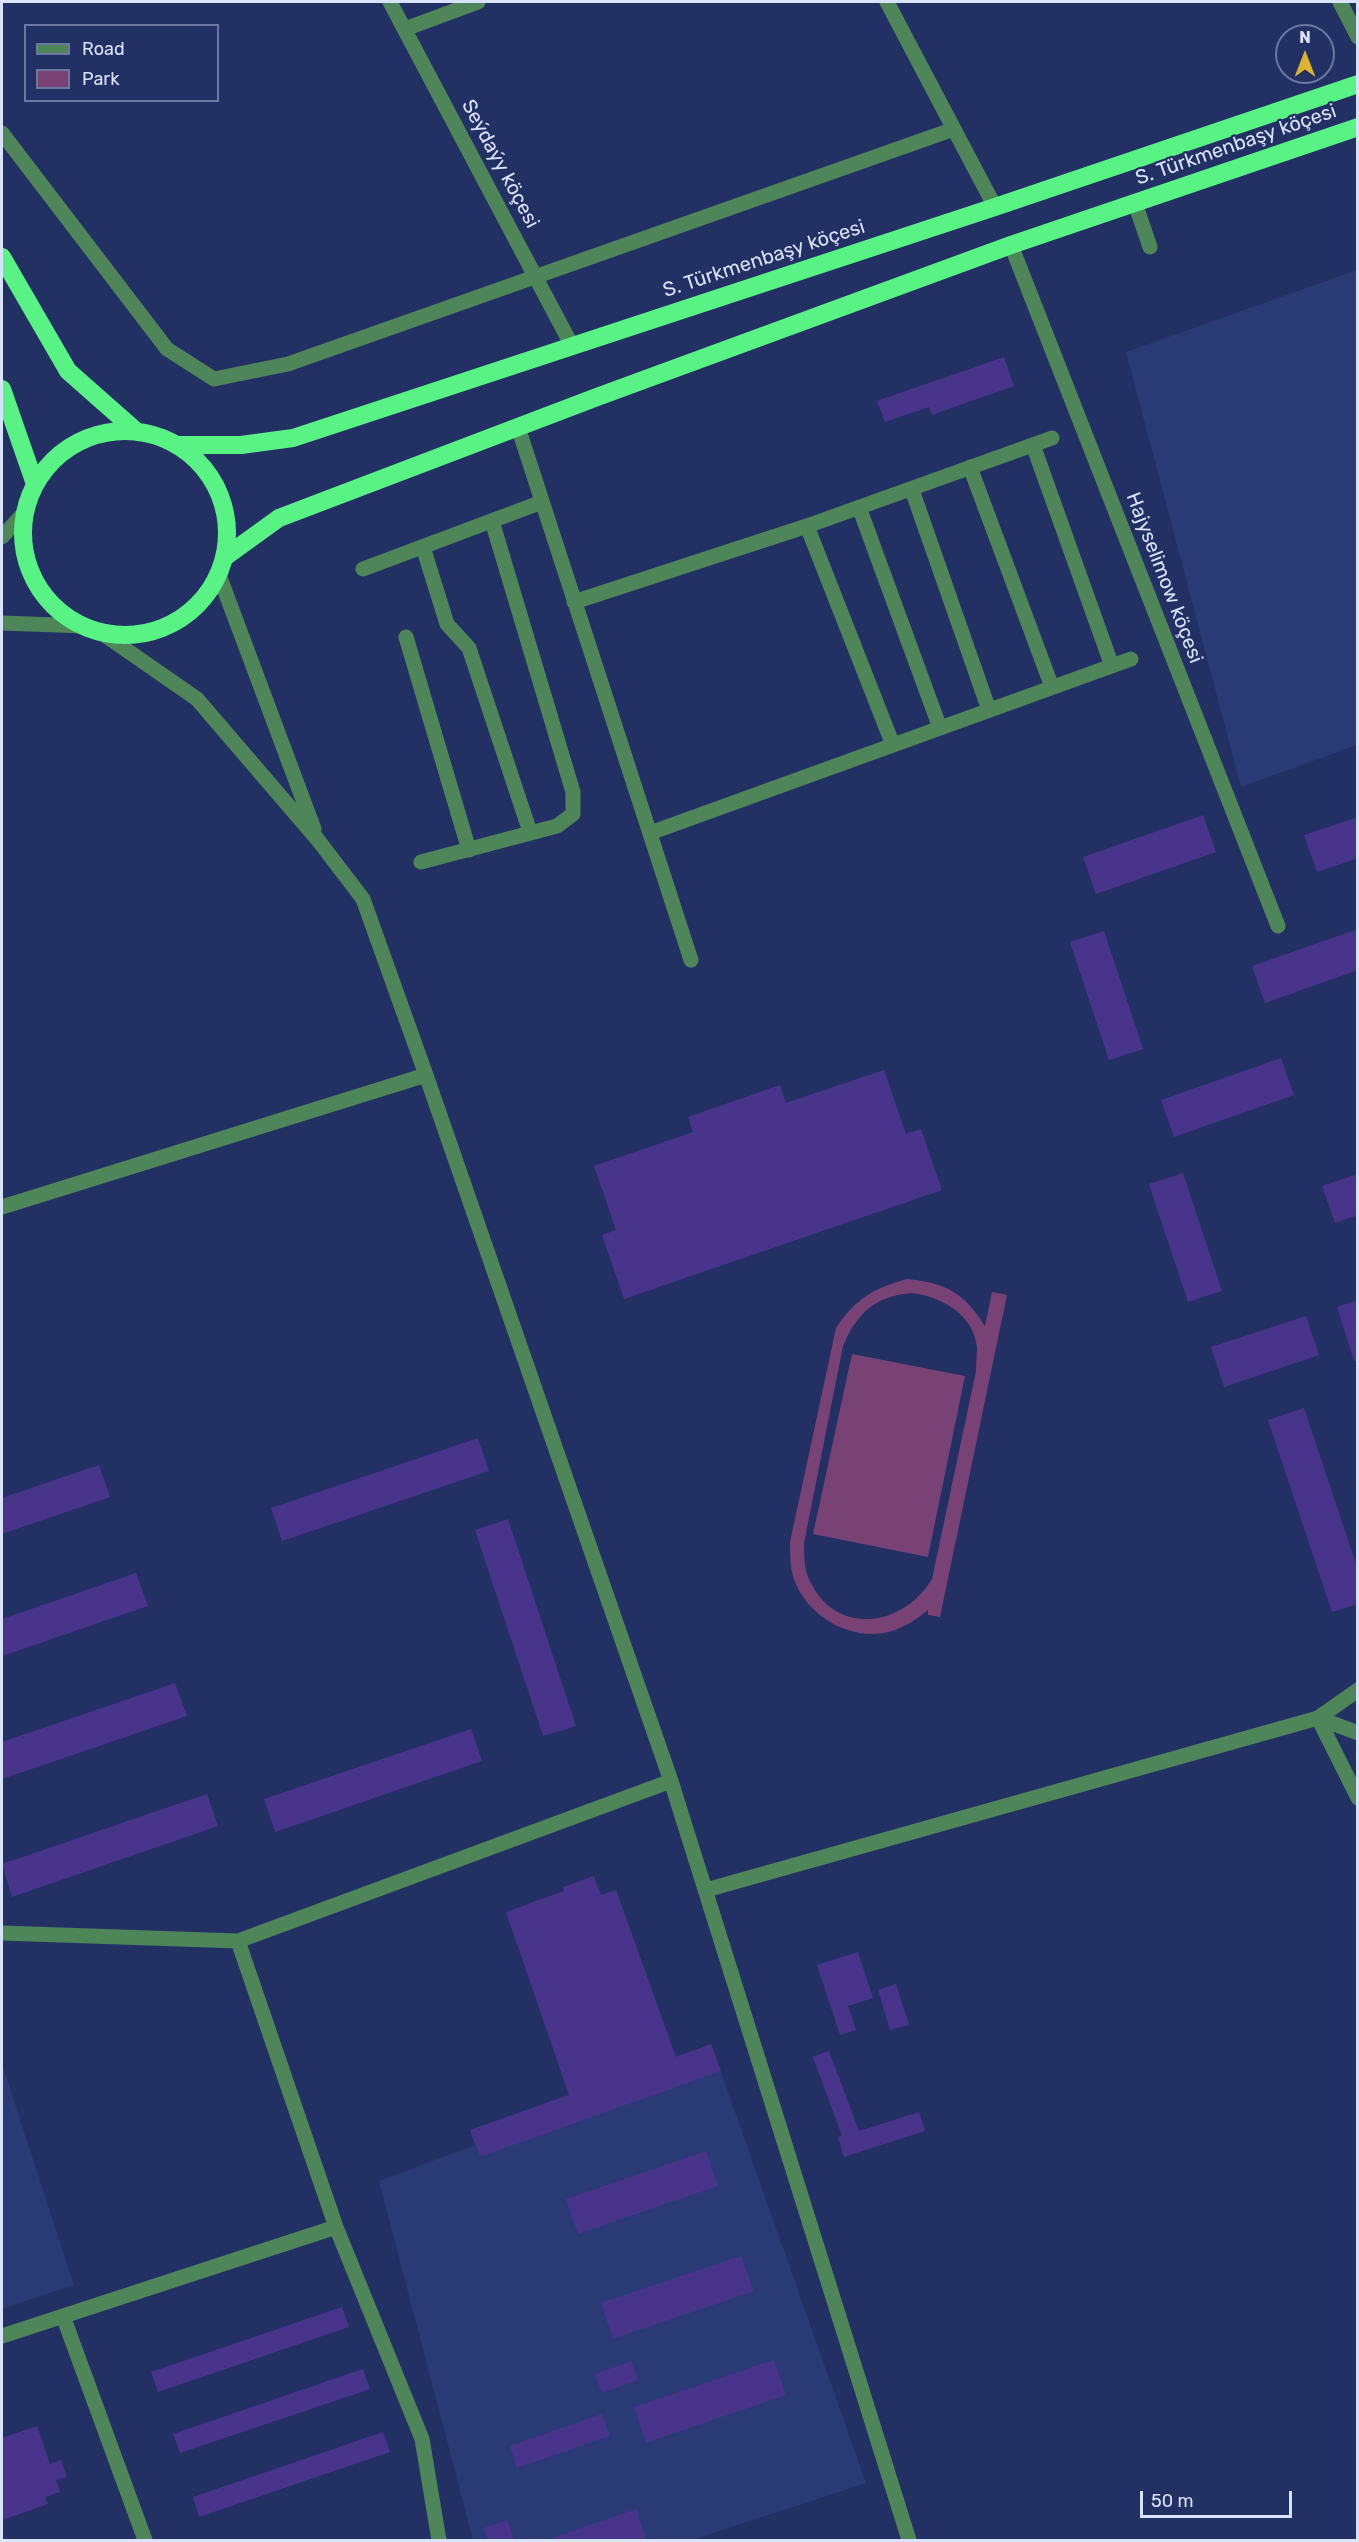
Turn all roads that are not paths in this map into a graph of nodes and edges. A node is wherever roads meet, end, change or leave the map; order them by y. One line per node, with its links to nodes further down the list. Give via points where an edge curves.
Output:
1 (390, 2): 5 (street, Seýdaýy köçesi)
2 (478, 2): 5 (street)
3 (887, 2): 9 (street)
4 (1340, 2): 6 (street)
5 (405, 29): 16 (street, Seýdaýy köçesi)
6 (1358, 37)
7 (1358, 84): 12 (highway, S. Türkmenbaşy köçesi)
8 (1358, 127): 11 (highway, S. Türkmenbaşy köçesi)
9 (954, 129): 12 (street); 16 (street)
10 (2, 133): 16 (street, via 167,349 214,379 288,364)
11 (1135, 203): 13 (highway, S. Türkmenbaşy köçesi); 14 (street)
12 (995, 207): 17 (highway, S. Türkmenbaşy köçesi)
13 (1011, 244): 19 (highway, S. Türkmenbaşy köçesi); 53 (street, Hajyselimow köçesi)
14 (1150, 247)
15 (2, 257): 20 (highway, via 68,371)
16 (536, 277): 17 (street, Seýdaýy köçesi)
17 (573, 346): 22 (highway, S. Türkmenbaşy köçesi, via 293,438 242,445)
18 (2, 389): 25 (highway)
19 (518, 427): 27 (street); 34 (highway, S. Türkmenbaşy köçesi, via 279,518)
20 (136, 431): 22 (highway); 25 (highway, via 106,432 78,442 53,460)
21 (1052, 438): 23 (street)
22 (178, 445): 34 (highway, via 203,466 220,494 228,525)
23 (1033, 445): 24 (street); 43 (street)
24 (970, 467): 26 (street); 44 (street)
25 (35, 484): 29 (highway)
26 (912, 490): 28 (street); 45 (street)
27 (542, 502): 30 (street); 37 (street)
28 (859, 507): 31 (street); 46 (street)
29 (24, 513): 32 (street); 39 (highway, via 22,545 31,575 48,602 72,622)
30 (492, 521): 33 (street); 48 (street, via 573,792 573,814 557,826)
31 (807, 526): 37 (street); 47 (street)
32 (2, 537)
33 (423, 547): 35 (street); 48 (street, via 447,624 469,648)
34 (225, 557): 36 (highway)
35 (363, 569)
36 (219, 575): 40 (highway, via 191,612 149,633); 50 (street)
37 (574, 602): 49 (street)
38 (2, 623): 39 (street)
39 (84, 626): 40 (highway)
40 (102, 633): 50 (street, via 197,699)
41 (406, 637): 51 (street)
42 (1131, 659): 43 (street)
43 (1112, 666): 44 (street)
44 (1052, 687): 45 (street)
45 (989, 710): 46 (street)
46 (940, 728): 47 (street)
47 (893, 745): 49 (street)
48 (530, 832): 51 (street)
49 (650, 833): 54 (street)
50 (318, 840): 55 (street, via 363,899)
51 (469, 850): 52 (street)
52 (422, 862)
53 (1278, 926)
54 (691, 960)
55 (426, 1075): 56 (street); 60 (street)
56 (2, 1207)
57 (1358, 1690): 58 (street)
58 (1318, 1718): 59 (street); 61 (street); 62 (street)
59 (1358, 1733)
60 (670, 1781): 62 (street); 64 (street)
61 (1358, 1798)
62 (706, 1890): 70 (street)
63 (2, 1933): 64 (street)
64 (238, 1941): 65 (street)
65 (336, 2227): 66 (street); 69 (street, via 422,2439)
66 (63, 2316): 67 (street); 68 (street)
67 (2, 2336)
68 (145, 2541)
69 (439, 2541)
70 (909, 2541)

